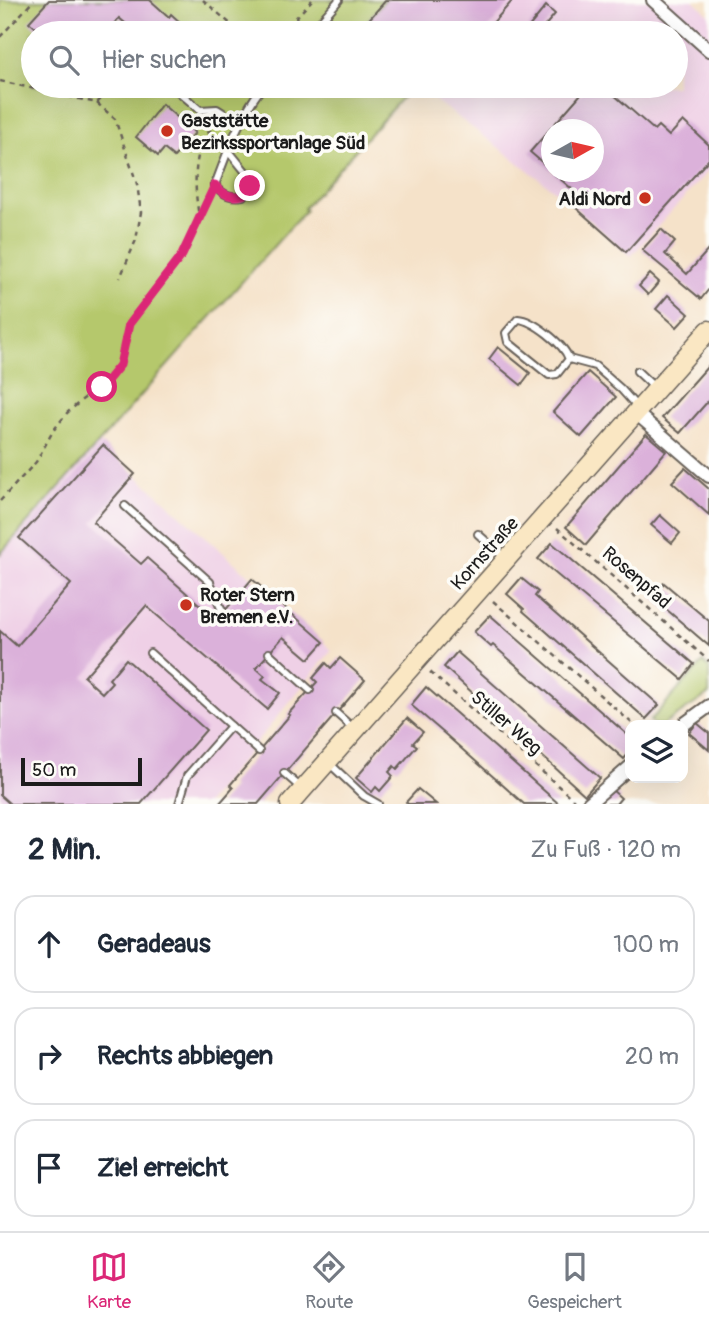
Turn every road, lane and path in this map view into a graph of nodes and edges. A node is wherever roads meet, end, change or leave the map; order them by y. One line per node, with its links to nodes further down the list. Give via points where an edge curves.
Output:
1 (34, 0): 11 (path)
2 (203, 0): 6 (path)
3 (312, 0): 7 (path)
4 (339, 0): 8 (lane)
5 (653, 0): 9 (street)
6 (227, 21)
7 (293, 21)
8 (321, 21)
9 (677, 21)
10 (688, 31): 12 (street)
11 (0, 37)
12 (709, 50)
13 (0, 81): 14 (path)
14 (21, 86)
15 (75, 98): 19 (path)
16 (102, 98): 19 (path)
17 (186, 98): 20 (lane, via 201,110)
18 (254, 98): 21 (lane)
19 (97, 103): 25 (path, via 115,118 137,184 141,212 136,240)
20 (223, 113): 21 (lane); 24 (path, via 203,140 198,157)
21 (239, 123): 22 (lane)
22 (228, 150): 23 (lane); 23 (lane, via 249,176 250,186 235,197)
23 (215, 185): 24 (path)
24 (200, 221): 32 (path, via 167,277 129,324 116,372 67,413 36,463)
25 (120, 278)
26 (708, 334): 29 (street, Kornstraße)
27 (569, 359): 27 (lane, via 557,374 549,375 508,342 506,333 518,319 528,320 566,350); 30 (lane, via 595,366)
28 (637, 371): 29 (lane)
29 (657, 389): 30 (street, Kornstraße)
30 (638, 411): 31 (street); 34 (street, Kornstraße)
31 (709, 476)
32 (0, 501)
33 (125, 506): 38 (lane, via 210,582)
34 (544, 517): 36 (street, Kornstraße); 42 (path, Rosenpfad)
35 (478, 534): 36 (lane)
36 (507, 559): 37 (street, Kornstraße)
37 (480, 590): 41 (street, Kornstraße); 46 (path)
38 (223, 613)
39 (150, 653): 48 (lane)
40 (269, 653): 43 (lane)
41 (417, 660): 49 (street, Kornstraße); 55 (path, Stiller Weg)
42 (709, 661)
43 (310, 690)
44 (707, 711): 47 (street)
45 (336, 713): 49 (lane)
46 (628, 720)
47 (688, 722)
48 (231, 726): 50 (lane); 56 (lane, via 187,776)
49 (355, 730): 51 (street, Kornstraße)
50 (259, 751)
51 (327, 762): 54 (street, Kornstraße); 58 (lane)
52 (625, 771): 59 (street)
53 (284, 773): 54 (lane)
54 (303, 790): 57 (street, Kornstraße)
55 (578, 803)
56 (179, 804)
57 (290, 804)
58 (378, 804)
59 (587, 804)

